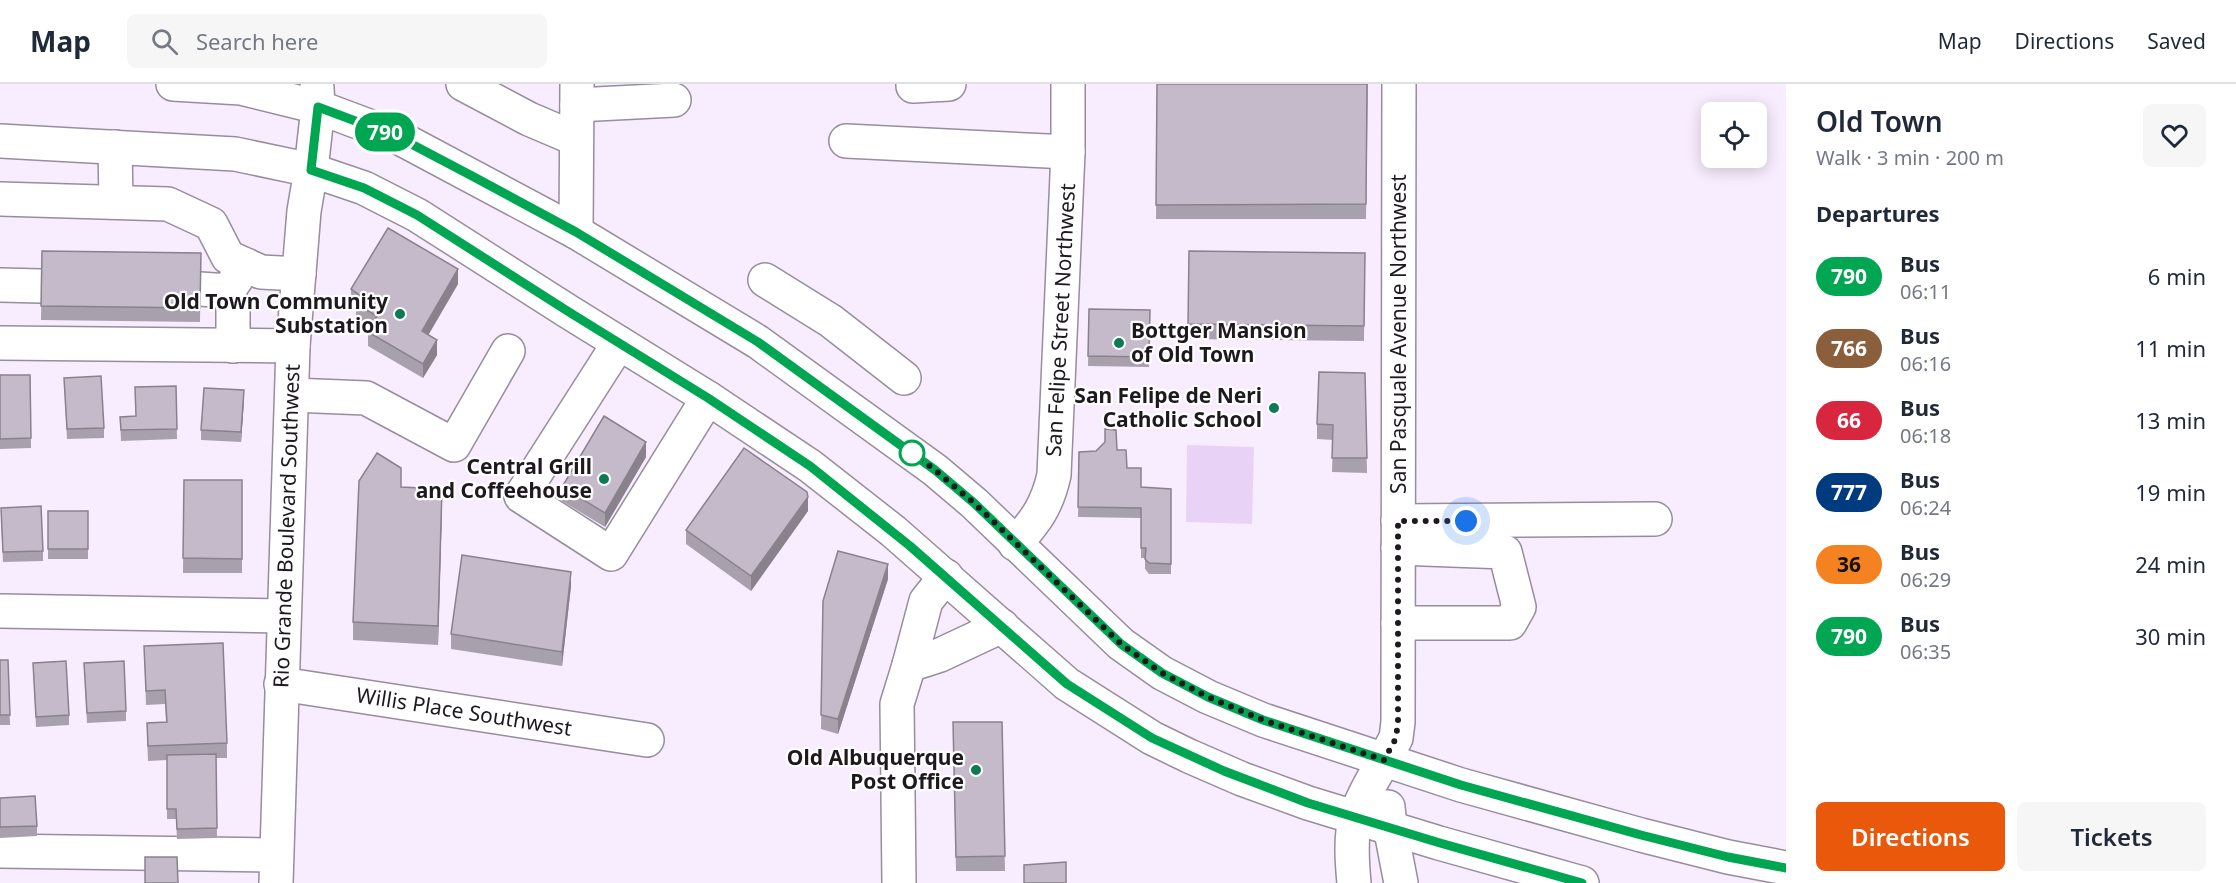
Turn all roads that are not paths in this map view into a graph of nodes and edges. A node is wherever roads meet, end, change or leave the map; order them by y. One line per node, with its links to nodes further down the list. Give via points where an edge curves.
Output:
1 (173, 84): 8 (main road)
2 (463, 84): 10 (main road)
3 (913, 84): 4 (main road)
4 (949, 84)
5 (1068, 84): 14 (main road, San Felipe Street Northwest)
6 (1399, 84): 33 (main road, San Pasquale Avenue Northwest)
7 (577, 95): 9 (main road); 10 (main road)
8 (317, 96): 15 (main road, Rio Grande Boulevard Southwest); 18 (main road)
9 (674, 100)
10 (576, 139): 18 (main road)
11 (0, 141): 13 (main road)
12 (846, 141): 14 (main road)
13 (115, 147): 15 (main road, via 235,154); 17 (main road)
14 (1068, 152): 34 (main road, San Felipe Street Northwest, via 1054,475 1040,515)
15 (311, 170): 19 (main road, Rio Grande Boulevard Southwest); 25 (main road, via 364,188 417,215)
16 (0, 199): 17 (main road)
17 (116, 202): 21 (main road, via 168,204 211,224 228,257)
18 (576, 232): 34 (main road, via 758,342 935,470)
19 (299, 274): 21 (main road, via 261,272); 27 (main road, Rio Grande Boulevard Southwest)
20 (765, 280): 29 (main road, via 831,321)
21 (225, 282): 26 (main road, via 233,308)
22 (0, 285): 23 (main road)
23 (41, 286)
24 (0, 343): 26 (main road)
25 (619, 343): 31 (main road); 31 (main road, via 521,496 611,554)
26 (233, 346): 27 (main road)
27 (293, 346): 30 (main road, Rio Grande Boulevard Southwest)
28 (508, 351): 30 (main road, via 454,445 366,398)
29 (904, 378)
30 (292, 395): 37 (main road, Rio Grande Boulevard Southwest)
31 (708, 398): 35 (main road, via 810,466)
32 (1655, 519): 33 (main road)
33 (1398, 535): 38 (main road, San Pasquale Avenue Northwest); 38 (main road, via 1505,552 1519,607 1510,622)
34 (1015, 544): 43 (main road, via 1121,644 1162,673 1263,720)
35 (946, 576): 39 (main road); 40 (main road, via 926,601)
36 (0, 611): 37 (main road)
37 (283, 616): 41 (main road, Rio Grande Boulevard Southwest)
38 (1398, 623): 43 (main road, San Pasquale Avenue Northwest, via 1398,722 1396,738)
39 (1002, 626): 40 (main road); 44 (main road, via 1067,684 1152,738 1242,779)
40 (909, 665): 49 (main road, via 897,704)
41 (281, 684): 42 (main road, Willis Place Southwest); 48 (main road, Rio Grande Boulevard Southwest)
42 (647, 741)
43 (1384, 760): 44 (main road, San Pasquale Avenue Northwest); 45 (main road); 47 (main road, via 1641,835)
44 (1356, 817): 45 (main road); 50 (main road, San Pasquale Avenue Northwest)
45 (1390, 826): 51 (main road); 52 (main road)
46 (0, 851): 48 (main road)
47 (1786, 868)
48 (276, 869)
49 (899, 883)
50 (1354, 883)
51 (1401, 883)
52 (1582, 883)

